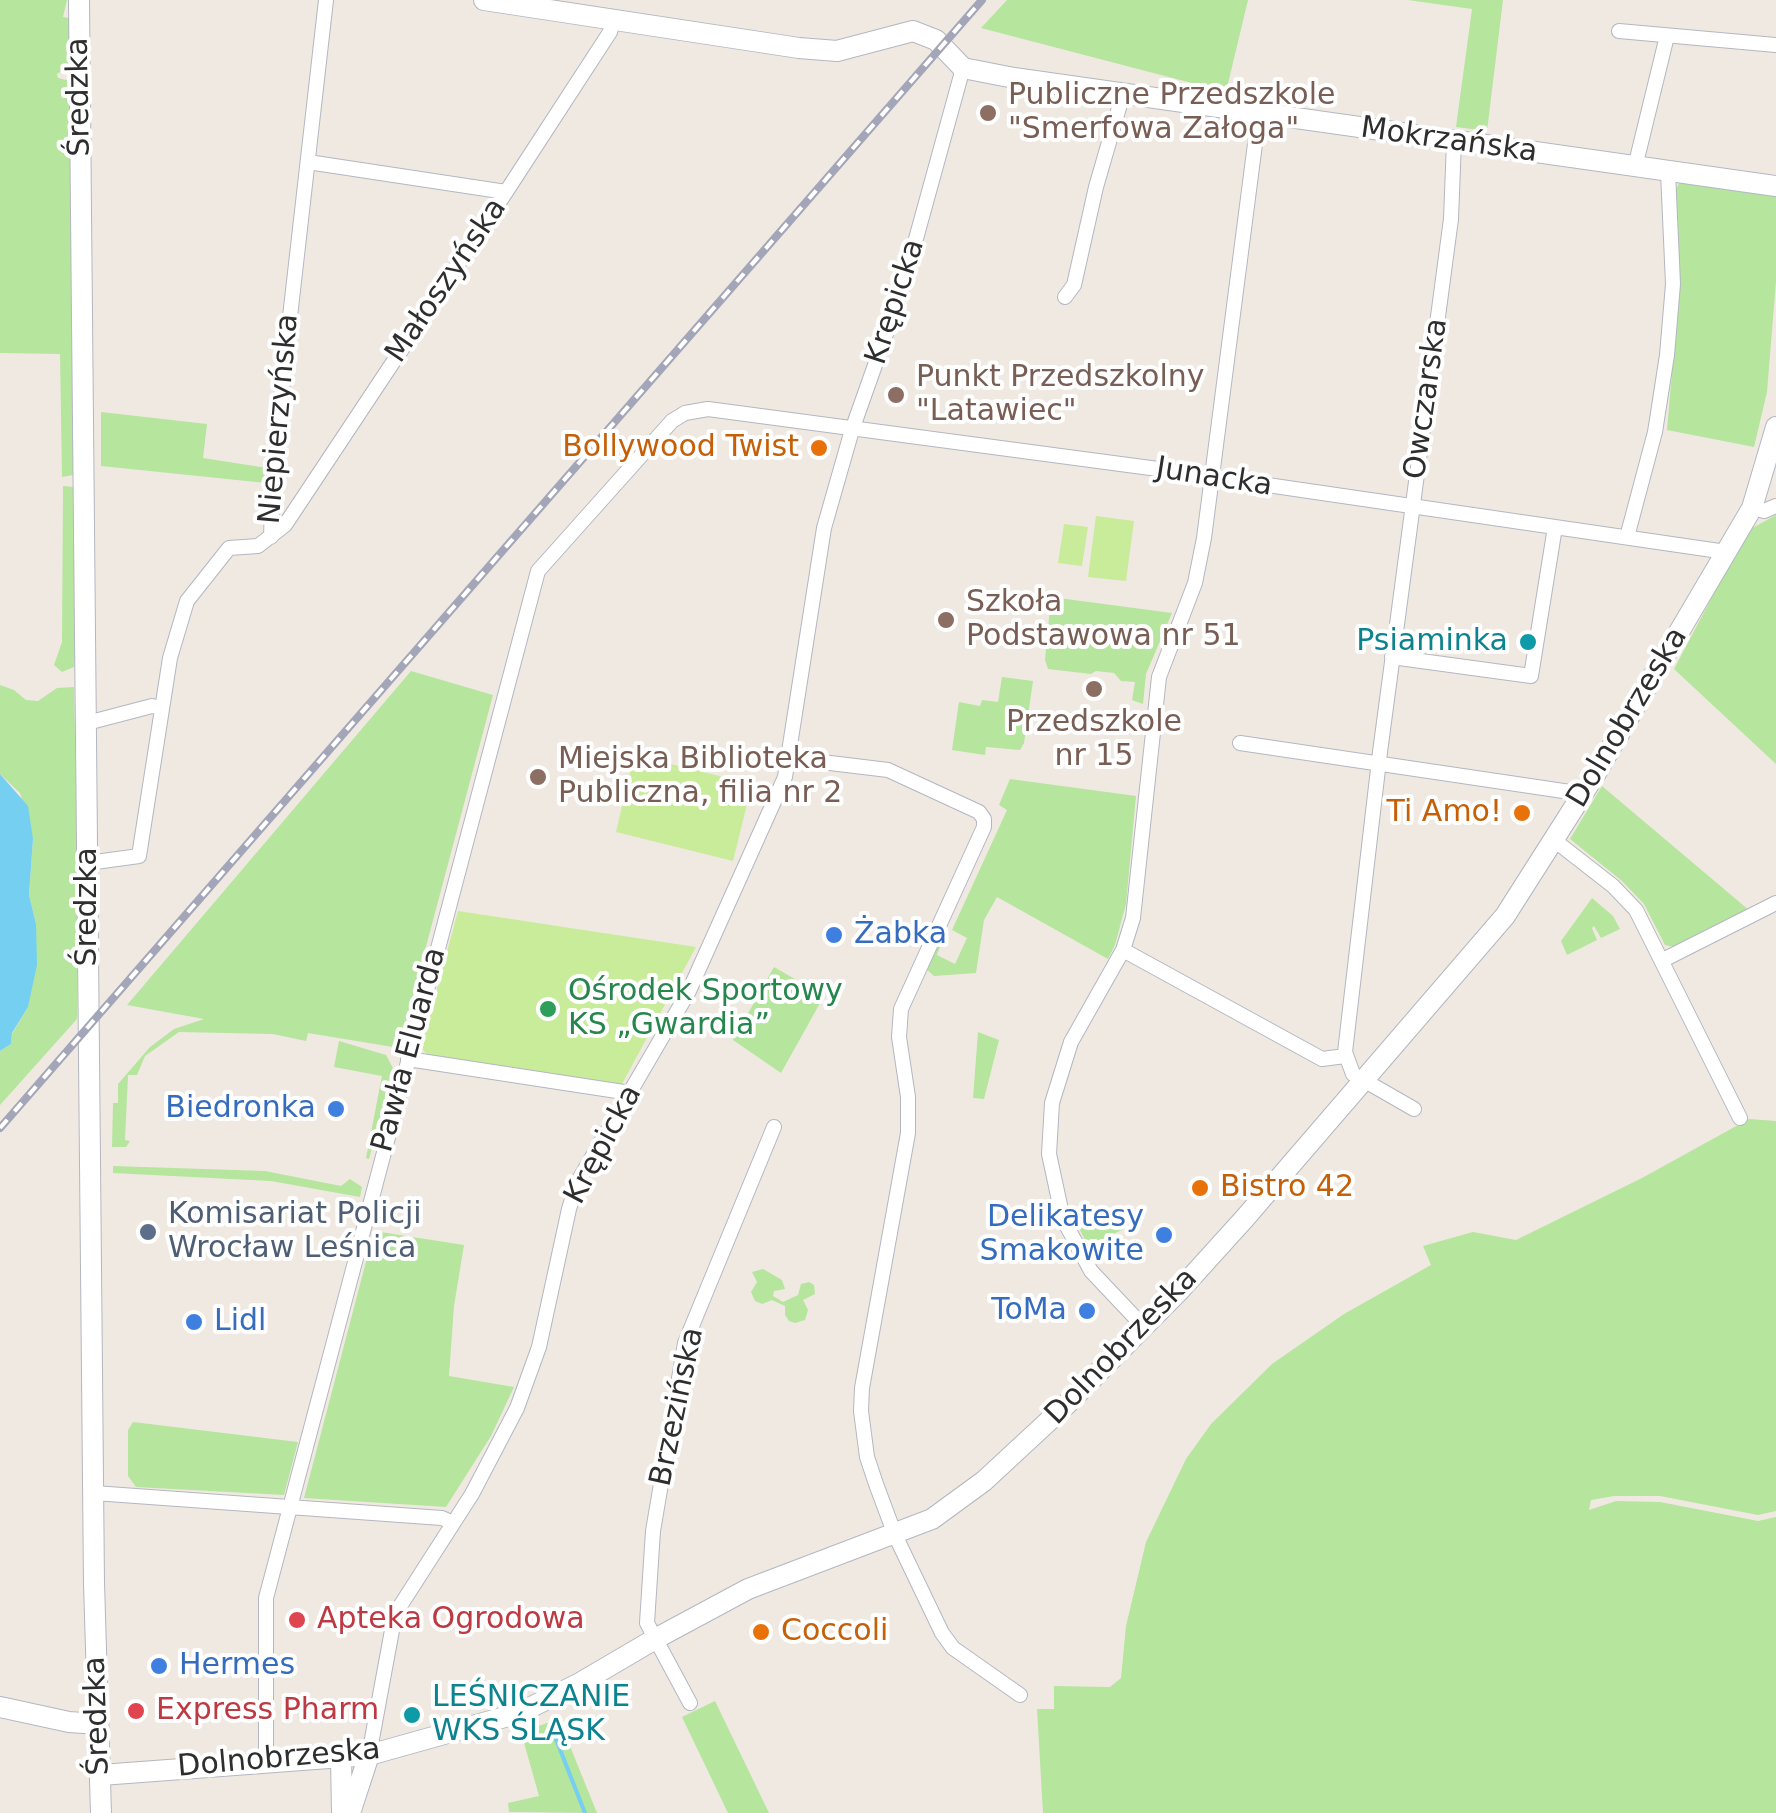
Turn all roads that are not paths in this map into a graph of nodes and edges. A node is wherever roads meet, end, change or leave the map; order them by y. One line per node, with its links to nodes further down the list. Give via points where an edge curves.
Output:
1 (79, 0): 31 (street, Średzka)
2 (326, 0): 12 (street, Niepierzyńska)
3 (484, 0): 4 (street)
4 (613, 20): 8 (street, via 838,50 913,31 936,40); 16 (street, Małoszyńska)
5 (1619, 31): 6 (street)
6 (1667, 36): 7 (street); 13 (street)
7 (1776, 45)
8 (963, 68): 9 (street, Mokrzańska); 20 (street, Krępicka, via 903,286)
9 (1123, 94): 10 (street, Mokrzańska); 17 (street, via 1074,285)
10 (1259, 113): 11 (street, Mokrzańska); 21 (street)
11 (1454, 141): 13 (street, Mokrzańska); 23 (street, Owczarska, via 1451,219)
12 (308, 162): 16 (street); 26 (street, Niepierzyńska)
13 (1635, 167): 14 (street, Mokrzańska)
14 (1668, 172): 15 (street, Mokrzańska); 27 (street, via 1673,284 1667,355)
15 (1776, 186)
16 (506, 192): 26 (street, Małoszyńska)
17 (1065, 296)
18 (702, 408): 20 (street, Junacka); 42 (street, Pawła Eluarda, via 672,421 538,571)
19 (1776, 427): 24 (street, Dolnobrzeska)
20 (852, 430): 21 (street, Junacka); 33 (street, Krępicka, via 824,528)
21 (1212, 479): 23 (street, Junacka); 39 (street, via 1195,583 1159,677 1136,900)
22 (1776, 506): 24 (street)
23 (1412, 508): 25 (street, Junacka); 29 (street, Owczarska)
24 (1752, 508): 28 (street, Dolnobrzeska)
25 (1556, 527): 27 (street, Junacka); 29 (street, via 1531,676)
26 (271, 537): 30 (street, Niepierzyńska, via 258,546 229,548 187,600)
27 (1627, 537): 28 (street, Junacka)
28 (1726, 552): 35 (street, Dolnobrzeska)
29 (1392, 657): 34 (street, Owczarska)
30 (162, 708): 31 (street); 37 (street, Niepierzyńska, via 139,856)
31 (87, 723): 37 (street, Średzka)
32 (1240, 743): 34 (street)
33 (789, 758): 44 (street, Krępicka, via 689,992); 52 (street, via 888,770 984,819 899,1020 908,1133 861,1411 867,1457)
34 (1380, 764): 35 (street, via 1570,792); 41 (street, Owczarska)
35 (1580, 799): 36 (street, Dolnobrzeska)
36 (1554, 840): 40 (street, via 1636,910); 43 (street, Dolnobrzeska, via 1505,916)
37 (88, 862): 49 (street, Średzka)
38 (1776, 903): 40 (street)
39 (1123, 950): 41 (street, via 1322,1058); 48 (street, via 1066,1056 1052,1103 1049,1154 1072,1239 1091,1271)
40 (1664, 960): 46 (street)
41 (1345, 1056): 43 (street)
42 (408, 1059): 44 (street); 50 (street, Pawła Eluarda)
43 (1364, 1081): 45 (street); 48 (street, Dolnobrzeska)
44 (630, 1094): 51 (street, Krępicka, via 573,1194 539,1346 517,1408)
45 (1414, 1109)
46 (1740, 1118)
47 (774, 1127): 53 (street, Brzezińska, via 683,1352 650,1559 647,1623)
48 (1143, 1326): 52 (street, Dolnobrzeska, via 984,1480 946,1511)
49 (94, 1493): 50 (street); 57 (street, Średzka)
50 (289, 1508): 51 (street); 60 (street, Pawła Eluarda, via 266,1598)
51 (453, 1523): 58 (street, Krępicka, via 395,1614)
52 (895, 1534): 53 (street, Dolnobrzeska, via 748,1590); 54 (street, via 946,1640)
53 (655, 1638): 55 (street); 58 (street, Dolnobrzeska, via 519,1713)
54 (1020, 1696)
55 (690, 1703)
56 (0, 1707): 57 (street)
57 (98, 1724): 61 (street, Średzka)
58 (369, 1756): 59 (street, Dolnobrzeska); 64 (street)
59 (342, 1758): 60 (street, Dolnobrzeska); 63 (street)
60 (266, 1762): 61 (street, Dolnobrzeska)
61 (101, 1774): 62 (street, Średzka)
62 (100, 1813)
63 (342, 1813)
64 (350, 1813)

